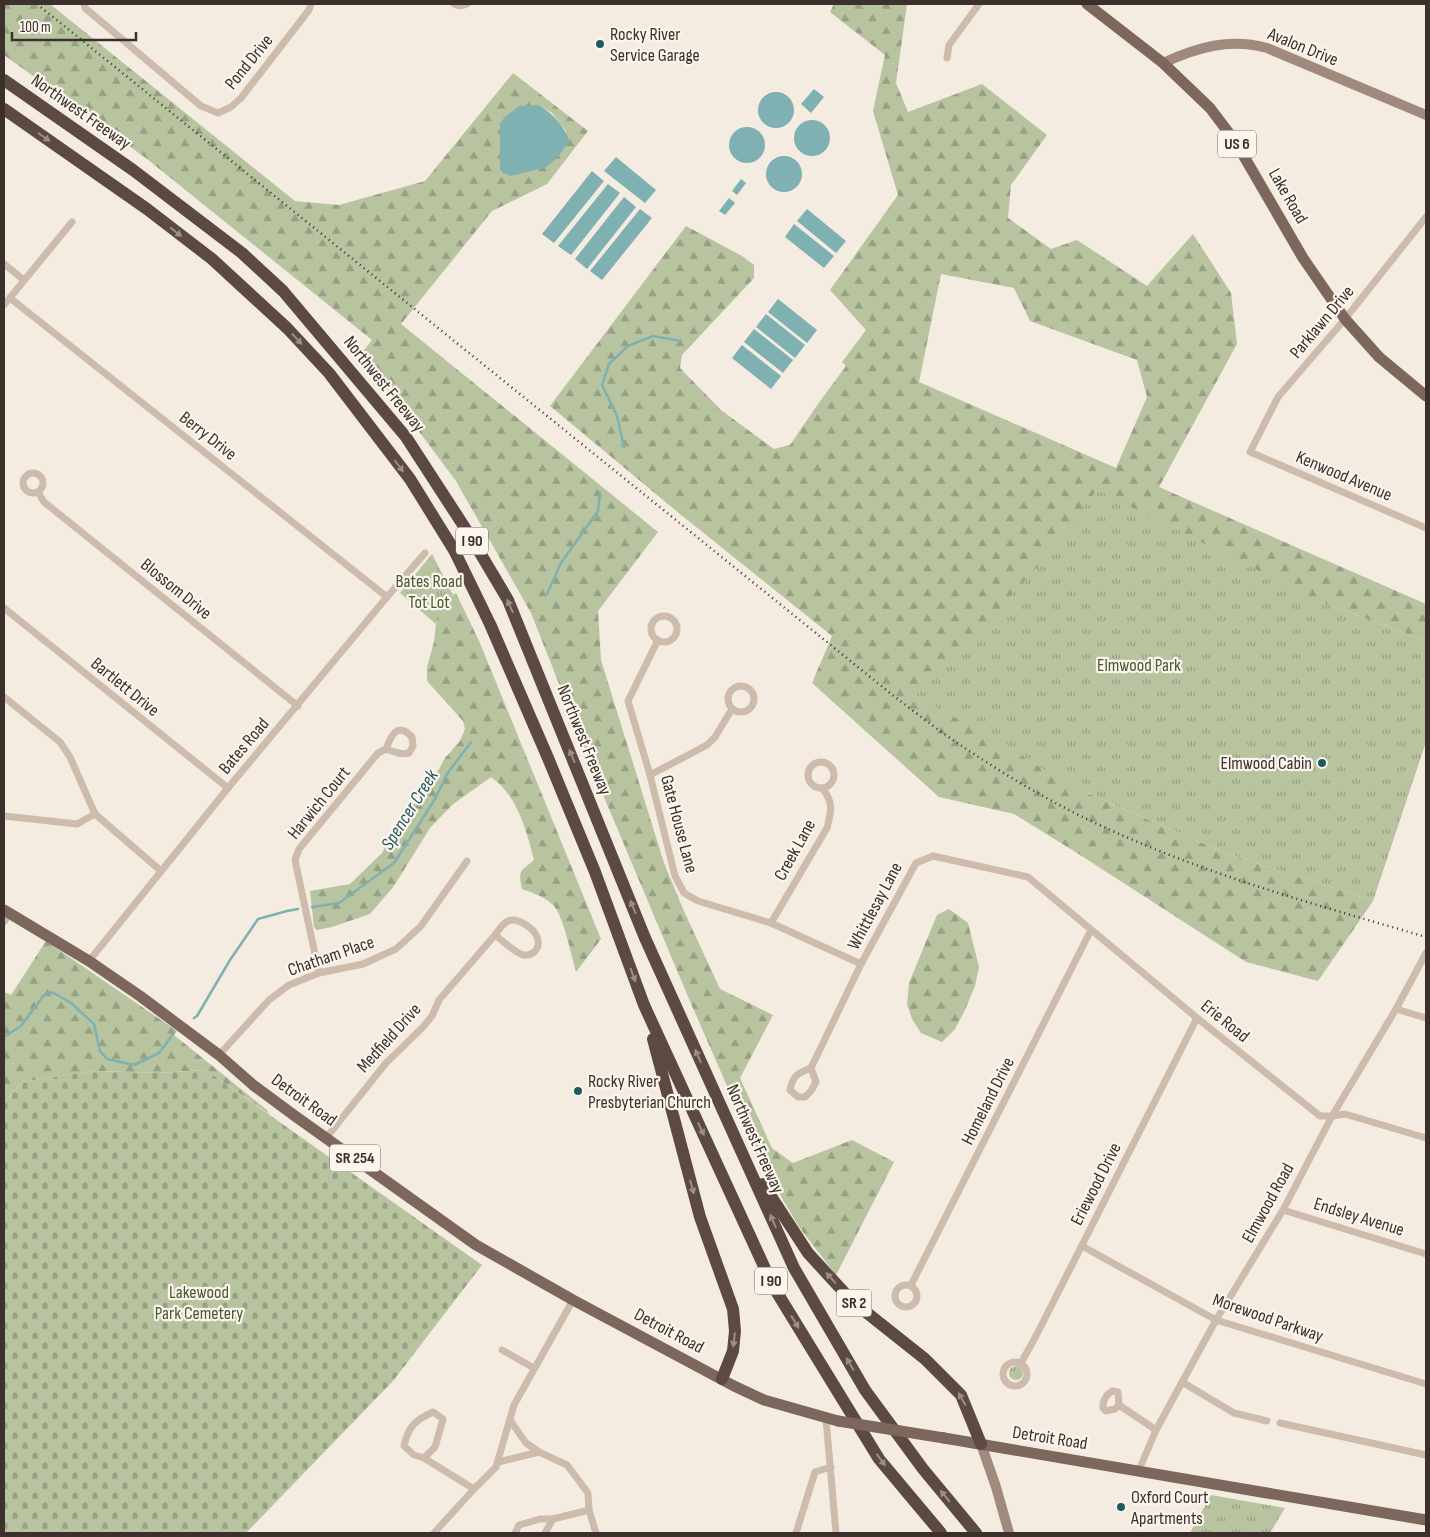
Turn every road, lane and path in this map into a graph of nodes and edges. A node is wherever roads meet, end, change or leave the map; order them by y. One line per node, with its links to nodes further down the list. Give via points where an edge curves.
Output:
1 (84, 4): 2 (street, Pond Drive, via 201,106 218,113 232,107 241,98 309,10)
2 (310, 4)
3 (454, 4): 4 (street)
4 (467, 4)
5 (979, 4): 7 (street, via 949,45)
6 (1087, 4): 8 (main road, Lake Road / US 6)
7 (947, 58)
8 (1163, 63): 11 (street, Avalon Drive, via 1195,50 1226,43 1250,43); 18 (main road, Lake Road / US 6, via 1210,108 1236,141 1303,258)
9 (4, 80): 56 (highway, Northwest Freeway / I 90, one-way to 9, via 645,938 508,600 406,437 283,291 242,253 133,170)
10 (4, 109): 47 (highway, Northwest Freeway / I 90, one-way to 47, via 147,209 212,259 287,328 329,373 410,479 454,550 490,624 599,881)
11 (1426, 115)
12 (1426, 217): 18 (street, Parklawn Drive)
13 (72, 222): 15 (street)
14 (4, 264): 15 (street)
15 (24, 280): 16 (street)
16 (10, 298): 17 (street); 24 (street, Berry Drive)
17 (4, 306)
18 (1345, 319): 19 (main road, Lake Road / US 6, via 1379,357); 20 (street, Parklawn Drive, via 1278,396)
19 (1426, 396)
20 (1250, 452): 22 (street, Kenwood Avenue)
21 (38, 492): 28 (street, Blossom Drive, via 44,502)
22 (1426, 528)
23 (425, 553): 24 (street, Bates Road)
24 (387, 598): 28 (street, Bates Road)
25 (4, 608): 32 (street, Bartlett Drive)
26 (658, 640): 31 (street, Gate House Lane, via 628,701)
27 (4, 697): 34 (street, via 60,742)
28 (298, 706): 32 (street, Bates Road)
29 (732, 709): 31 (street, via 716,737 707,745)
30 (386, 749): 46 (street, Harwich Court, via 378,753 299,849 295,860)
31 (650, 774): 40 (street, Gate House Lane, via 675,876 684,893 698,901)
32 (228, 788): 37 (street, Bates Road)
33 (823, 789): 40 (street, Creek Lane, via 832,812 827,828)
34 (95, 814): 35 (street, via 76,824); 37 (street)
35 (4, 816)
36 (467, 861): 46 (street, Chatham Place, via 421,926 396,949 363,964)
37 (161, 871): 44 (street, Bates Road)
38 (1028, 877): 41 (street, Erie Road); 45 (street, Whittlesay Lane, via 933,856 916,863)
39 (6, 915): 44 (main road, Detroit Road / SR 254)
40 (771, 923): 45 (street, Gate House Lane)
41 (1091, 930): 49 (street, Erie Road); 60 (street, Homeland Drive)
42 (495, 935): 42 (street, Medfield Drive, via 509,920 517,920 536,935 538,947 536,952 525,955); 54 (street, Medfield Drive, via 439,1000 423,1027 386,1063)
43 (1426, 952): 48 (street, Elmwood Road)
44 (89, 961): 51 (main road, Detroit Road / SR 254)
45 (861, 964): 52 (street, Whittlesay Lane)
46 (319, 973): 51 (street, Chatham Place, via 289,985 269,1000)
47 (644, 1005): 66 (highway, one-way to 66, via 700,1217 733,1309 735,1331 732,1351); 92 (highway, Northwest Freeway / I 90, one-way to 92, via 773,1286 879,1459)
48 (1396, 1009): 50 (street); 53 (street, Elmwood Road)
49 (1196, 1018): 53 (street, Erie Road, via 1320,1116); 58 (street, Eriewood Drive)
50 (1426, 1018)
51 (219, 1055): 54 (main road, Detroit Road / SR 254, via 253,1085)
52 (811, 1068)
53 (1332, 1116): 55 (street, Erie Road, via 1345,1114); 57 (street, Elmwood Road)
54 (326, 1138): 61 (main road, Detroit Road / SR 254, via 476,1245)
55 (1426, 1138)
56 (740, 1148): 75 (highway, SR 2, one-way to 56, via 961,1395 925,1359 852,1301 808,1253); 93 (highway, Northwest Freeway / I 90, one-way to 56, via 923,1469 866,1390 794,1268)
57 (1282, 1210): 59 (street, Endsley Avenue); 62 (street, Elmwood Road)
58 (1082, 1246): 62 (street, Morewood Parkway); 64 (street, Eriewood Drive)
59 (1426, 1254)
60 (911, 1285)
61 (573, 1300): 65 (street); 66 (main road, Detroit Road / SR 254)
62 (1216, 1320): 67 (street, Elmwood Road); 68 (street, Morewood Parkway)
63 (502, 1350): 65 (street)
64 (1020, 1363)
65 (534, 1368): 70 (street, via 514,1405)
66 (722, 1379): 71 (main road, Detroit Road, via 764,1400)
67 (1182, 1382): 72 (street, via 1234,1413); 74 (street, Elmwood Road)
68 (1426, 1384)
69 (1119, 1405): 74 (street)
70 (510, 1420): 76 (street, via 526,1443); 79 (street)
71 (832, 1420): 75 (main road, Detroit Road, bridge); 80 (street)
72 (1267, 1421)
73 (1280, 1423): 77 (street)
74 (1156, 1430): 81 (street, Elmwood Road)
75 (981, 1444): 81 (main road, Detroit Road); 94 (street)
76 (539, 1452): 79 (street); 83 (street, via 567,1465 588,1492)
77 (1426, 1455)
78 (424, 1458): 78 (street, via 435,1447 443,1420 433,1412 420,1418 407,1432 404,1446); 82 (street)
79 (498, 1462): 82 (street)
80 (831, 1467): 90 (street, via 815,1472); 91 (street)
81 (1139, 1470): 85 (main road, Detroit Road)
82 (474, 1489): 86 (street)
83 (589, 1510): 84 (street); 89 (street)
84 (553, 1518): 87 (street, via 519,1526); 88 (street)
85 (1426, 1520)
86 (434, 1533)
87 (515, 1533)
88 (545, 1533)
89 (596, 1533)
90 (796, 1533)
91 (836, 1533)
92 (941, 1533)
93 (976, 1533)
94 (1009, 1533)

